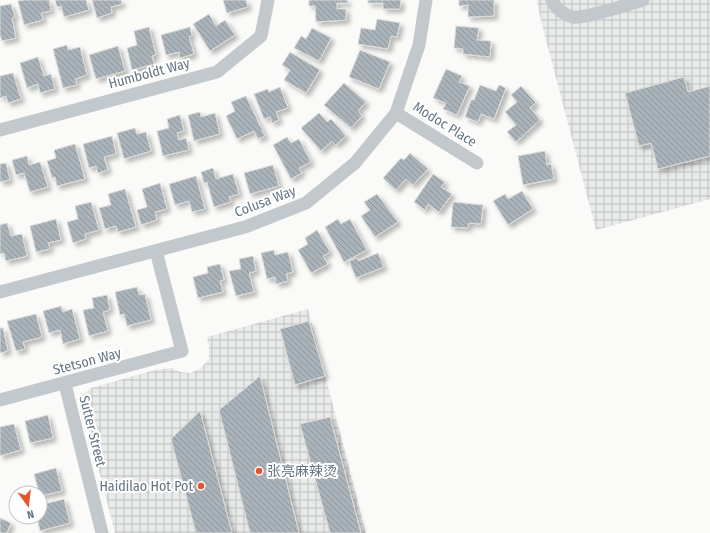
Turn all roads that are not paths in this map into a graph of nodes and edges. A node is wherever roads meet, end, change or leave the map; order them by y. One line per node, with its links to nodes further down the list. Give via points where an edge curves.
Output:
1 (268, 0): 6 (street, Humboldt Way, via 260,36 217,72)
2 (426, 0): 5 (street, Colusa Way, via 419,45)
3 (552, 0): 4 (street, via 562,12 573,17)
4 (643, 0)
5 (396, 113): 7 (street, Modoc Place); 8 (street, Colusa Way, via 355,163 306,203 245,227)
6 (0, 130)
7 (476, 163)
8 (156, 250): 9 (street, Colusa Way); 10 (street, Stetson Way, via 182,351)
9 (0, 292)
10 (65, 384): 11 (street, Stetson Way); 12 (street, Sutter Street)
11 (0, 400)
12 (102, 533)

